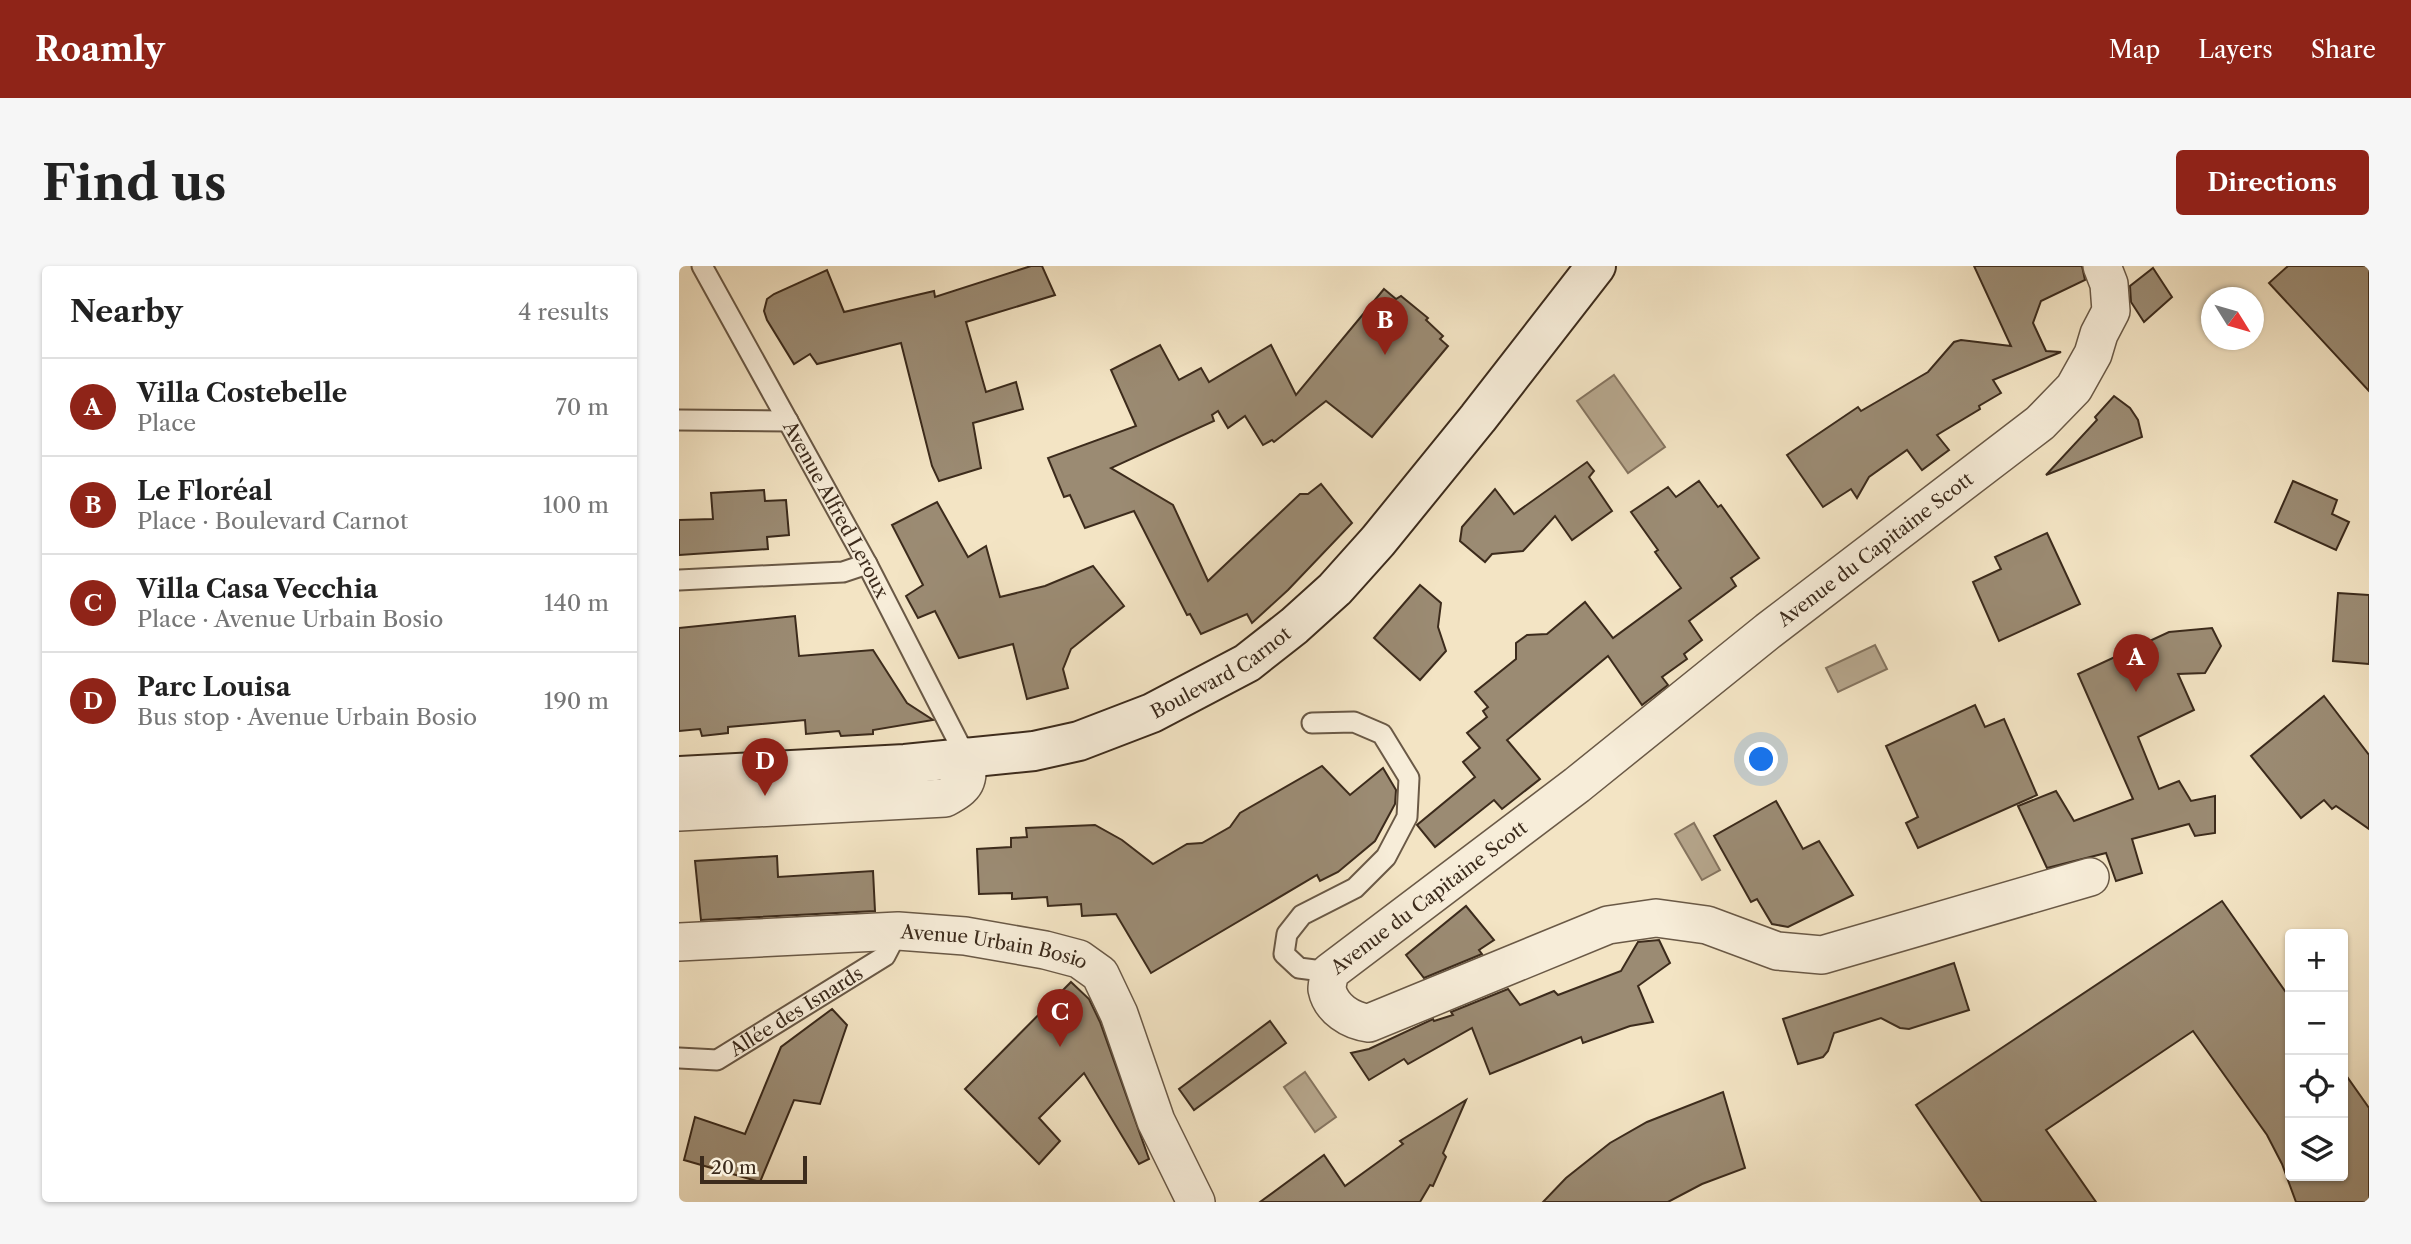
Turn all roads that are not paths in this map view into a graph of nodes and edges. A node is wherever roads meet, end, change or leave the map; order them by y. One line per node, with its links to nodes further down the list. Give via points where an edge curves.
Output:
1 (702, 266): 5 (lane, Avenue Alfred Leroux)
2 (2102, 266): 15 (street, Avenue du Capitaine Scott, via 2111,311 2074,388 2040,423)
3 (1593, 267): 9 (main road, Boulevard Carnot, via 1378,541 1335,589 1247,663 1151,713 1079,741 1034,751)
4 (679, 421): 5 (lane)
5 (788, 421): 6 (lane, Avenue Alfred Leroux)
6 (867, 564): 7 (lane, via 843,572); 9 (lane, Avenue Alfred Leroux)
7 (679, 580)
8 (1312, 723): 15 (lane, via 1354,722 1382,734 1409,778 1407,817 1386,857 1355,888 1302,915 1287,934 1284,954 1299,968)
9 (966, 757): 10 (main road, Boulevard Carnot); 11 (street, via 968,775 962,789 945,798)
10 (679, 776)
11 (679, 812)
12 (2090, 877): 15 (street, Avenue du Capitaine Scott, via 1822,955 1777,951 1707,925 1656,918 1608,925 1369,1023 1345,1016 1333,1001 1327,988)
13 (898, 931): 14 (street, Avenue Urbain Bosio); 16 (lane, Allée des Isnards, via 885,956 717,1060); 17 (street, Avenue Urbain Bosio, via 965,936 1045,950 1079,959 1100,974 1119,1014 1156,1121)
14 (679, 942)
15 (1331, 972)
16 (679, 1058)
17 (1196, 1202)

